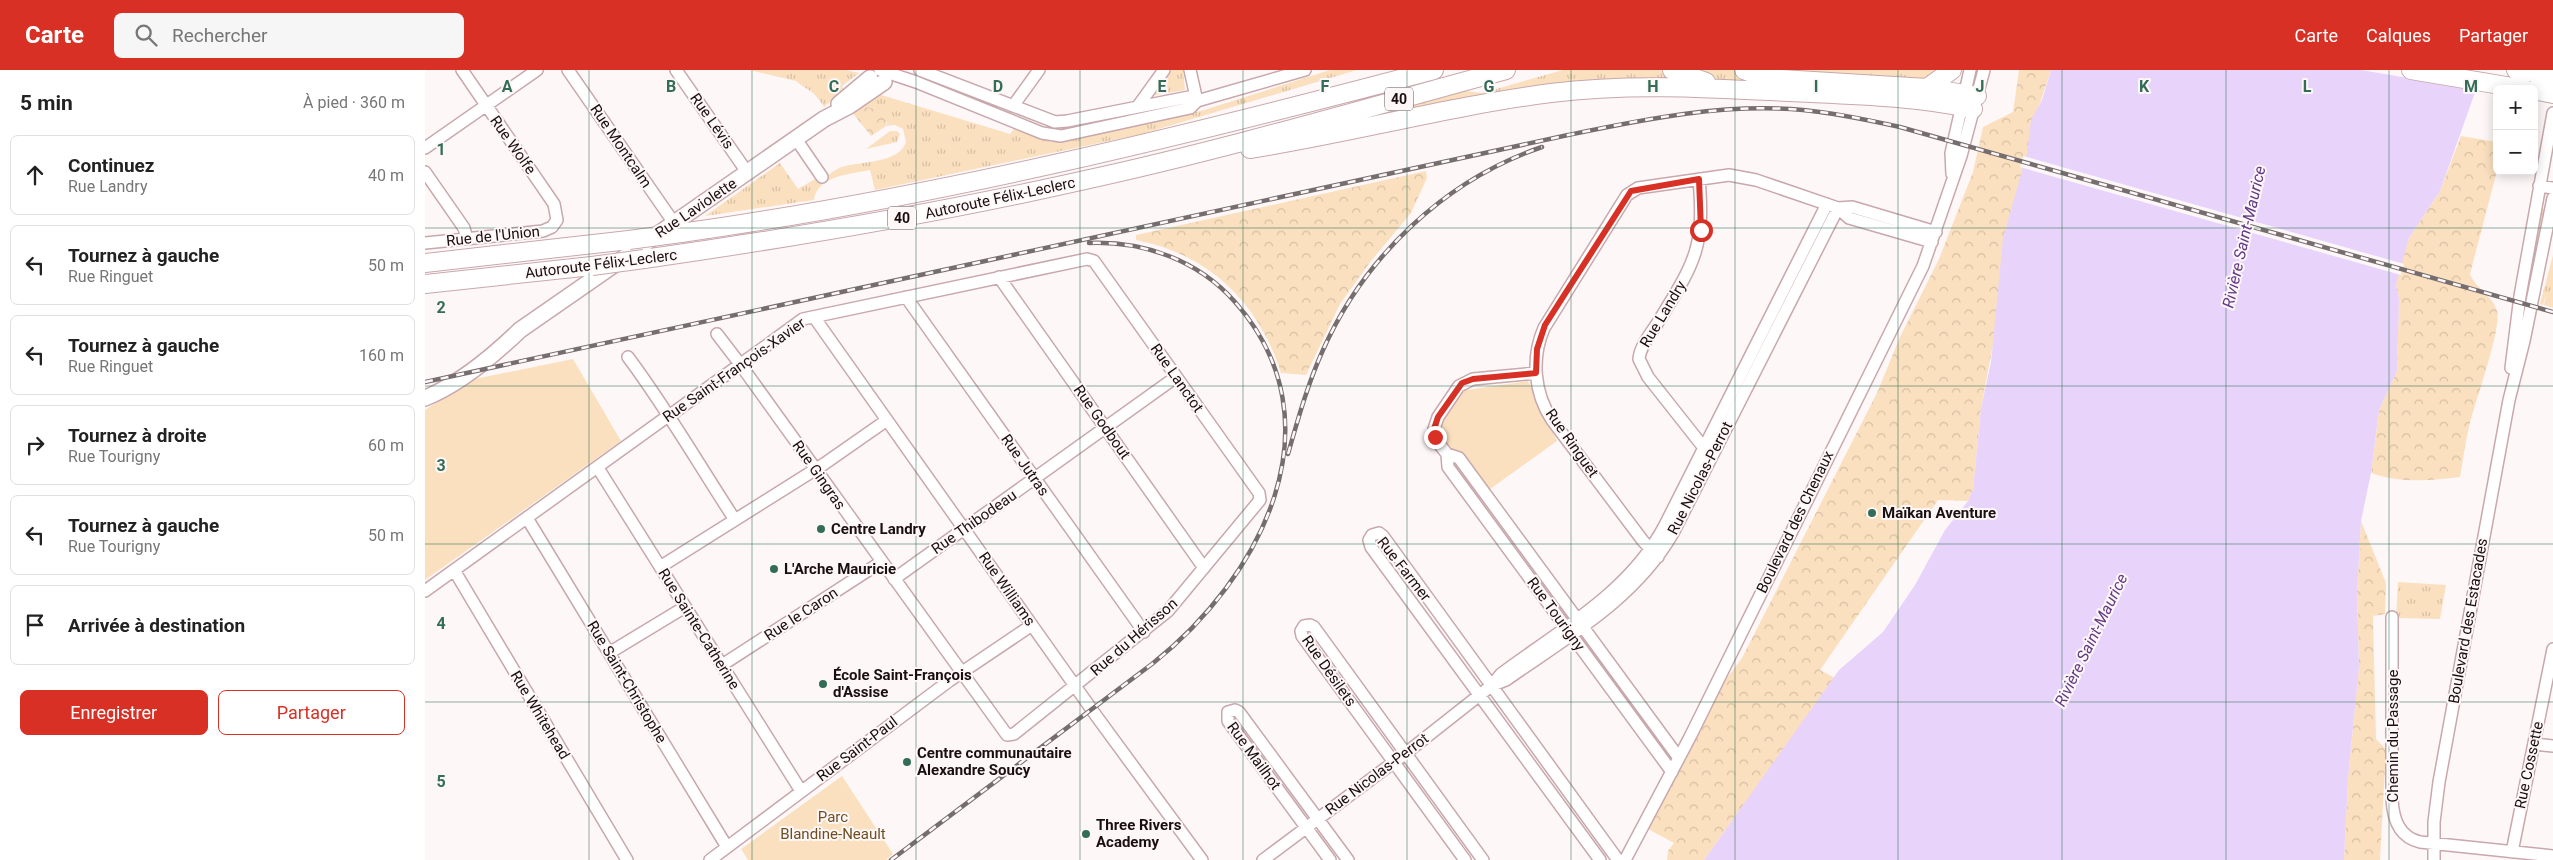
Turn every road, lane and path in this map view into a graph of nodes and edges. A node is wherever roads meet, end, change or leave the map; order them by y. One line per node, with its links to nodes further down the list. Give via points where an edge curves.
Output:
1 (462, 70): 29 (street, Rue Wolfe)
2 (537, 70): 29 (street)
3 (569, 70): 47 (street, Rue Montcalm)
4 (676, 70): 38 (street, Rue Lévis)
5 (1039, 70): 30 (street)
6 (1165, 70): 31 (street)
7 (1190, 70): 27 (street)
8 (1305, 70): 27 (street)
9 (1388, 70): 33 (highway)
10 (1434, 70): 33 (highway, Autoroute Félix-Leclerc / 40)
11 (1506, 70): 36 (highway, Autoroute Félix-Leclerc / 40)
12 (1672, 70): 24 (highway, via 1705,82)
13 (1744, 70): 23 (highway, via 1765,78)
14 (1952, 70): 23 (highway)
15 (1970, 70): 28 (street, Boulevard des Chenaux)
16 (1984, 70): 28 (street, Boulevard des Chenaux)
17 (2411, 70): 22 (highway)
18 (2516, 70): 21 (highway)
19 (920, 73): 20 (street); 27 (street, via 1057,136 1190,108); 30 (street)
20 (878, 76): 34 (main road, Rue Laviolette, via 844,98 824,119)
21 (2553, 76)
22 (2500, 85)
23 (1927, 88): 28 (highway)
24 (1751, 90): 28 (highway); 36 (highway, via 1639,88 1558,92 1296,142)
25 (2538, 91): 26 (highway)
26 (2553, 94)
27 (1197, 101): 31 (street, via 1189,97)
28 (1969, 101): 48 (street, Boulevard des Chenaux, via 1951,153 1952,178)
29 (486, 106): 35 (street); 45 (street, Rue Wolfe, via 554,204)
30 (1013, 106): 31 (street, via 1059,122)
31 (1138, 106)
32 (2553, 112): 41 (street, Boulevard des Estacades)
33 (1247, 120): 47 (highway, Autoroute Félix-Leclerc / 40, via 985,180 812,212)
34 (796, 139): 38 (main road, Rue Laviolette); 39 (street)
35 (425, 148)
36 (1158, 164): 54 (highway, Autoroute Félix-Leclerc / 40, bridge, via 946,210 821,232 644,260)
37 (425, 172): 49 (street)
38 (747, 172): 47 (main road, Rue Laviolette)
39 (822, 177)
40 (1699, 179): 44 (street, Rue Ringuet, via 1724,175 1746,178); 61 (street, Rue Ringuet, via 1638,188 1627,195 1545,325 1537,349); 69 (street, Rue Landry, via 1701,230 1696,254 1639,359 1648,377)
41 (2539, 186): 42 (street); 65 (street, Boulevard des Estacades, via 2514,338)
42 (2553, 188)
43 (2553, 198): 46 (street, Boulevard des Estacades)
44 (1833, 206): 48 (street, Rue Ringuet, via 1849,218); 69 (street, Rue Nicolas-Perrot)
45 (557, 221): 49 (street, Rue de l'Union, via 543,231)
46 (2550, 226): 65 (street, Boulevard des Estacades)
47 (678, 228): 52 (highway, Autoroute Félix-Leclerc / 40, bridge, via 629,240); 57 (main road, Rue Laviolette)
48 (1934, 237): 102 (street, Boulevard des Chenaux, via 1906,300)
49 (467, 239): 50 (street, Rue de l'Union)
50 (425, 243)
51 (1092, 259): 53 (street, Rue Saint-François-Xavier); 62 (street, Rue Lanctot)
52 (425, 263)
53 (999, 277): 55 (street, Rue Saint-François-Xavier); 68 (street, Rue Godbout)
54 (425, 284)
55 (906, 297): 56 (street, Rue Saint-François-Xavier); 73 (street, Rue Jutras)
56 (814, 317): 60 (street, Rue Saint-François-Xavier, via 803,319); 67 (street, Rue Williams)
57 (520, 330): 63 (main road, Rue Laviolette, via 494,343); 64 (main road, Rue Laviolette, via 499,350)
58 (717, 334): 60 (street, Rue Gingras)
59 (628, 357): 66 (street)
60 (740, 364): 66 (street, Rue Saint-François-Xavier); 72 (street, Rue Gingras)
61 (1536, 373): 70 (street, Rue Tourigny, via 1462,383 1435,424 1435,437); 78 (street, Rue Ringuet, via 1549,416)
62 (1176, 377): 68 (street, Rue Thibodeau); 74 (street, Rue Lanctot)
63 (425, 393)
64 (425, 398)
65 (2509, 400): 108 (street, Boulevard des Estacades, via 2439,782)
66 (668, 416): 71 (street, Rue Saint-François-Xavier); 76 (street)
67 (887, 420): 72 (street); 77 (street, Rue Williams)
68 (1106, 428): 73 (street, Rue Thibodeau); 81 (street, Rue Godbout)
69 (1708, 452): 78 (street, Rue Nicolas-Perrot)
70 (1447, 454): 87 (street, Rue Tourigny, via 1459,458); 89 (street, Rue Tourigny, via 1448,467)
71 (597, 468): 75 (street, Rue Saint-François-Xavier); 80 (street, Rue Sainte-Catherine)
72 (815, 470): 76 (street); 79 (street, Rue Gingras)
73 (1035, 479): 77 (street, Rue Thibodeau); 90 (street, Rue Jutras)
74 (1260, 497): 81 (street, Rue du Hérisson)
75 (527, 518): 82 (street, Rue Saint-François-Xavier); 92 (street, Rue Saint-Christophe)
76 (735, 520): 80 (street)
77 (964, 529): 83 (street, Rue Thibodeau); 88 (street, Rue Williams)
78 (1655, 553): 87 (street, Rue Nicolas-Perrot, via 1628,590)
79 (881, 562): 83 (street, Rue Gingras); 93 (street, Rue le Caron)
80 (660, 567): 85 (street, Rue Sainte-Catherine)
81 (1204, 568): 90 (street, Rue du Hérisson, via 1171,608)
82 (454, 570): 84 (street, Rue Saint-François-Xavier); 112 (street, Rue Whitehead)
83 (894, 579): 94 (street, Rue Gingras)
84 (425, 591)
85 (685, 607): 92 (street); 93 (street, Rue Sainte-Catherine)
86 (2392, 617): 108 (street, Chemin du Passage, via 2394,813 2405,836)
87 (1580, 622): 89 (street, Rue Nicolas-Perrot); 102 (street, Rue Tourigny)
88 (1032, 625): 94 (street, Rue Saint-Paul); 95 (street, Rue Williams)
89 (1568, 630): 96 (street, Rue Nicolas-Perrot, via 1506,680); 104 (street, Rue Tourigny)
90 (1144, 632): 95 (street, Rue du Hérisson)
91 (2553, 649): 99 (street, Rue Cossette)
92 (609, 653): 109 (street, Rue Saint-Christophe)
93 (721, 665): 105 (street, Rue Sainte-Catherine)
94 (961, 674): 98 (street, Rue Gingras); 105 (street, Rue Saint-Paul)
95 (1075, 686): 98 (street, Rue du Hérisson); 114 (street, Rue Williams)
96 (1491, 686): 97 (street, Rue Nicolas-Perrot); 97 (street, Rue Farmer, via 1383,536 1379,533 1372,535 1369,540 1371,547); 121 (street, Rue Farmer)
97 (1480, 695): 101 (street, Rue Nicolas-Perrot); 120 (street, Rue Farmer)
98 (1009, 736)
99 (2533, 744): 100 (street); 110 (street, Rue Cossette)
100 (2553, 746)
101 (1406, 754): 103 (street, Rue Nicolas-Perrot); 103 (street, Rue Désilets, via 1314,627 1304,626 1302,636); 119 (street, Rue Désilets)
102 (1679, 758): 104 (street, Boulevard des Chenaux)
103 (1393, 763): 106 (street, Rue Nicolas-Perrot); 118 (street, Rue Désilets)
104 (1671, 772): 122 (street, Boulevard des Chenaux)
105 (801, 791): 109 (street, Rue Saint-Paul)
106 (1317, 819): 107 (street, Rue Nicolas-Perrot); 107 (street, Rue Mailhot, via 1239,712 1228,712 1228,721); 117 (street, Rue Mailhot)
107 (1306, 827): 115 (street, Rue Nicolas-Perrot); 116 (street, Rue Mailhot)
108 (2433, 843): 110 (street); 123 (street)
109 (727, 847): 113 (street, Rue Saint-Paul)
110 (2512, 852): 111 (street)
111 (2549, 857)
112 (627, 860)
113 (710, 860)
114 (1202, 860)
115 (1263, 860)
116 (1330, 860)
117 (1348, 860)
118 (1465, 860)
119 (1483, 860)
120 (1600, 860)
121 (1618, 860)
122 (1625, 860)
123 (2434, 860)

